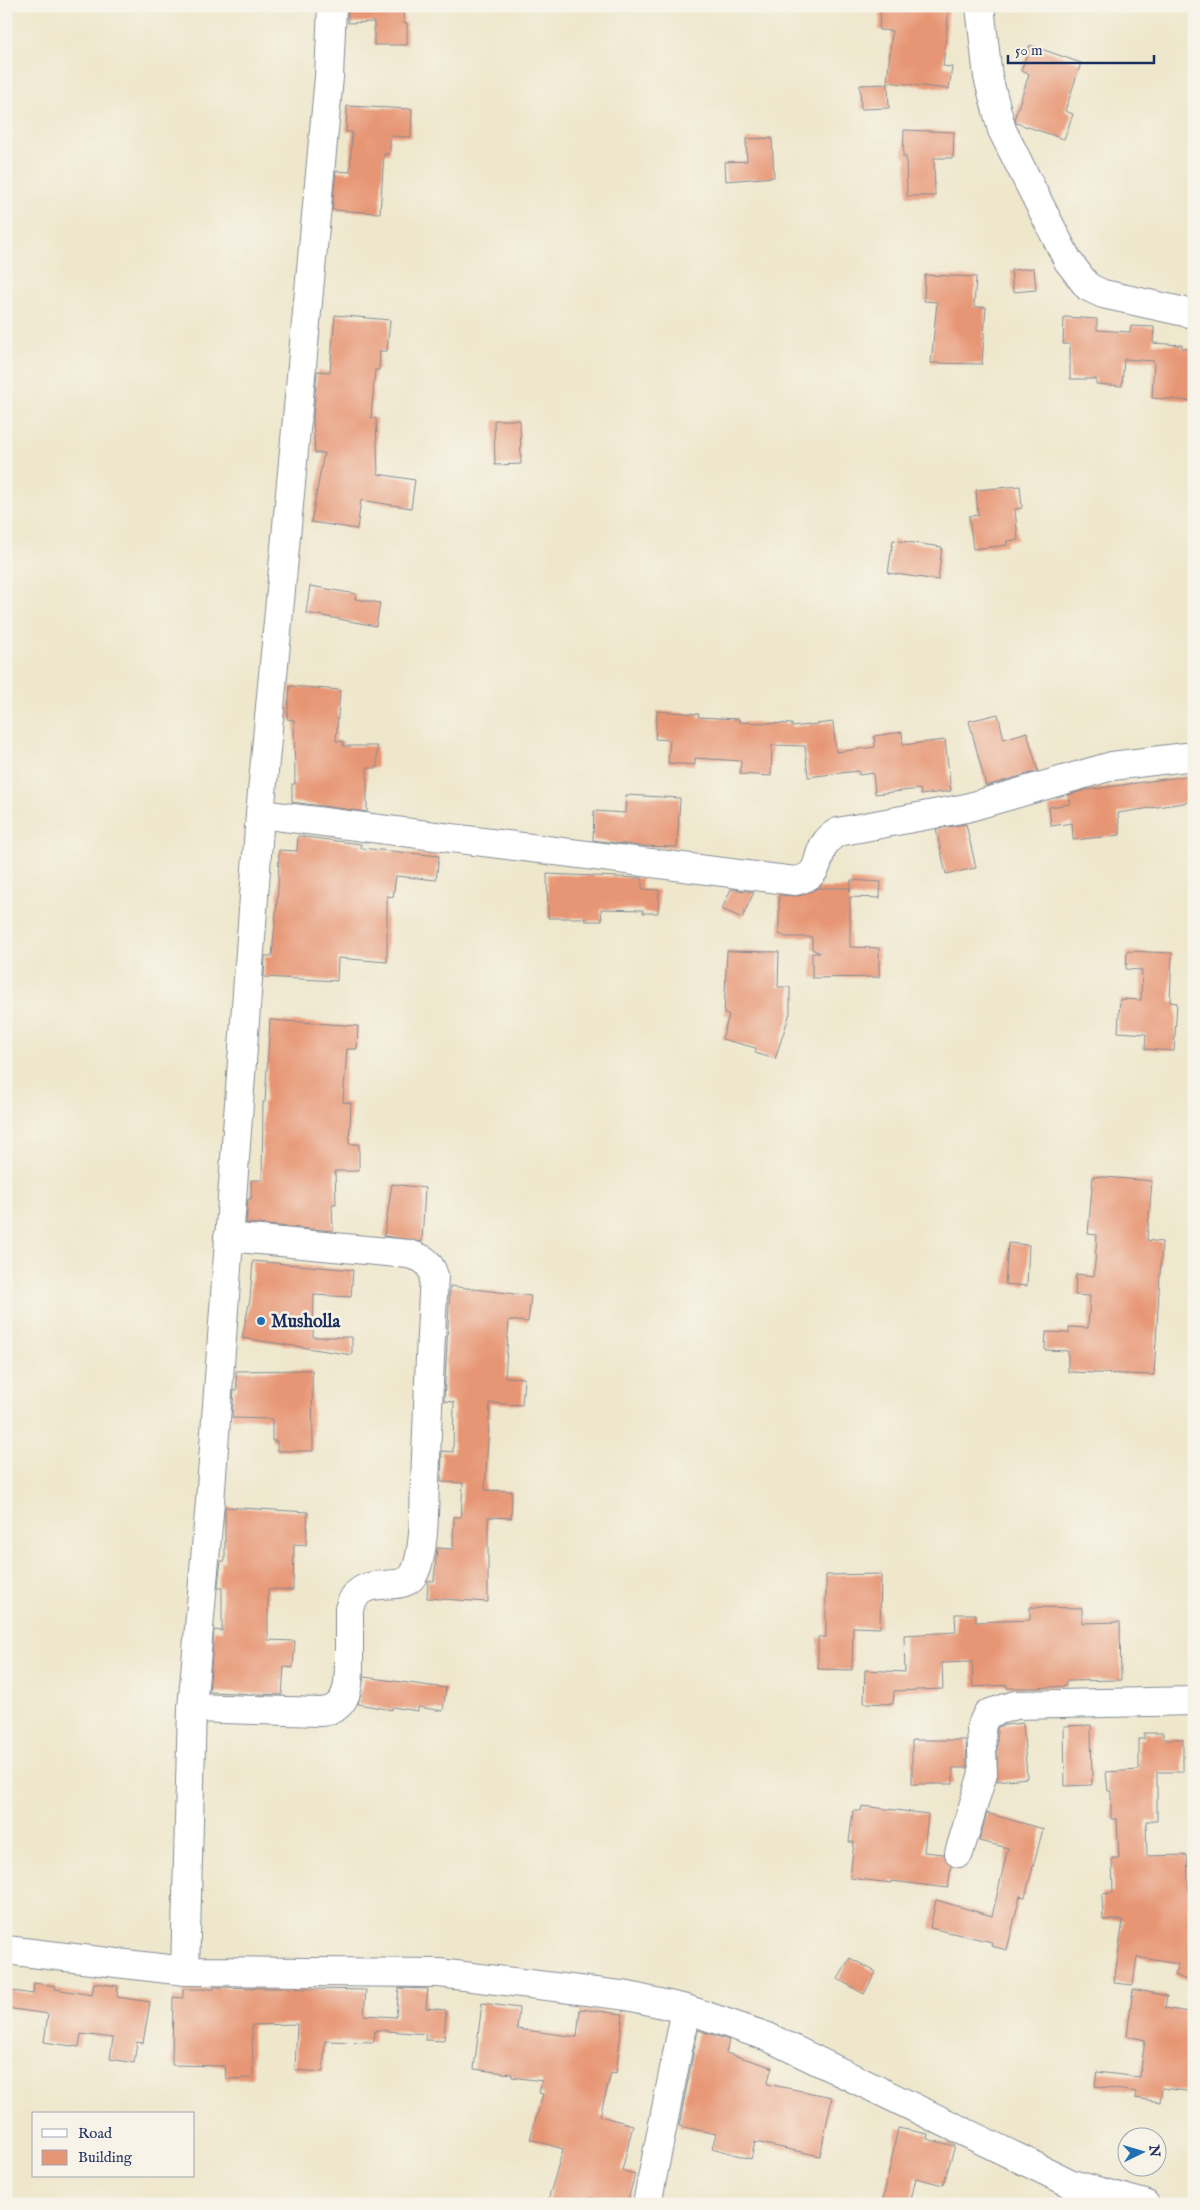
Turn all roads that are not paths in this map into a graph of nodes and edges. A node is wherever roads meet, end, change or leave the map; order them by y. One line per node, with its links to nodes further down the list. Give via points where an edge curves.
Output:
1 (332, 6): 5 (street, via 330,77)
2 (980, 6): 3 (street, via 988,77 1002,130 1068,261 1088,287 1103,294)
3 (1194, 314)
4 (1194, 756): 5 (street, via 1112,766 966,808 838,832 824,841 814,873 795,882)
5 (260, 814): 6 (street)
6 (228, 1237): 8 (street); 8 (street, via 408,1254 426,1259 431,1265 434,1276 424,1517 414,1574 402,1583 366,1587 351,1601 348,1689 340,1705 328,1712)
7 (1194, 1701): 9 (street, via 1015,1705 987,1714 981,1727 983,1773)
8 (192, 1708): 11 (street)
9 (959, 1853)
10 (6, 1950): 11 (street)
11 (185, 1971): 12 (street, via 439,1974 628,1996)
12 (686, 2009): 13 (street); 14 (street, via 768,2037 1072,2184)
13 (647, 2204)
14 (1145, 2204)

